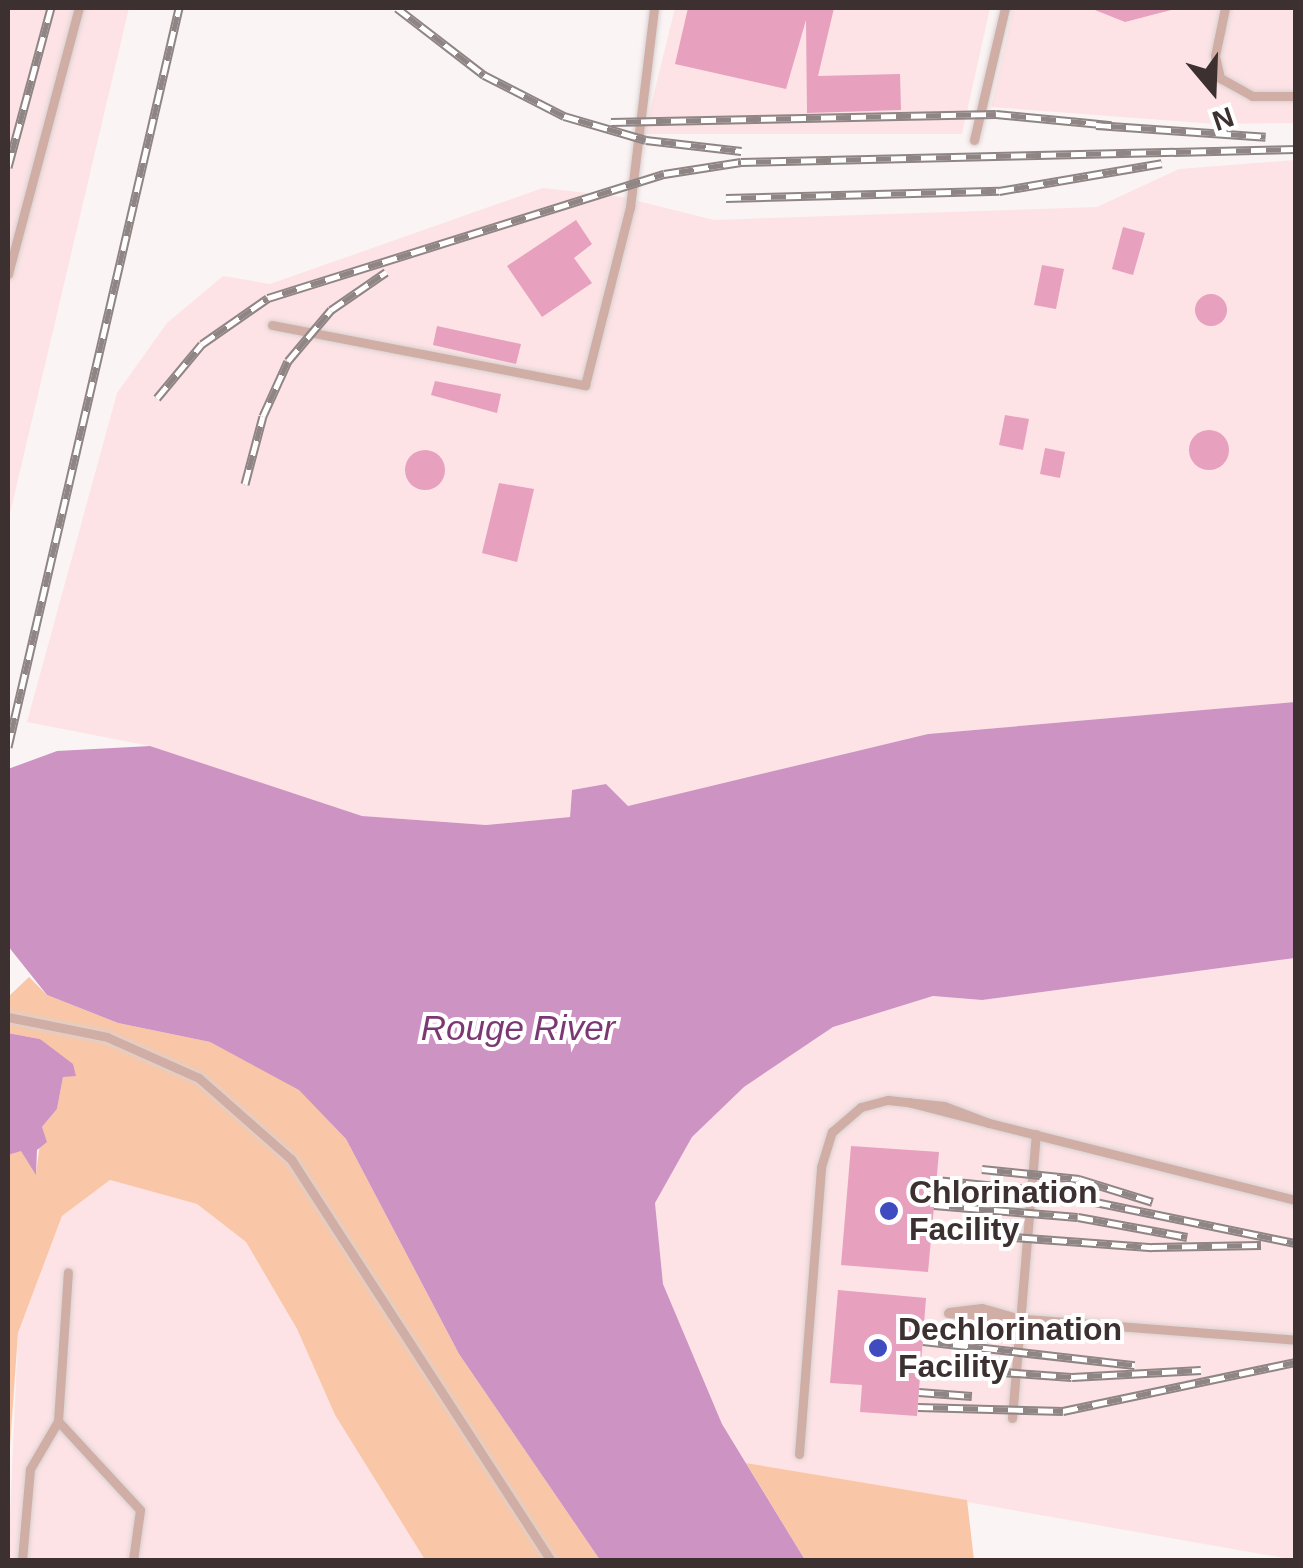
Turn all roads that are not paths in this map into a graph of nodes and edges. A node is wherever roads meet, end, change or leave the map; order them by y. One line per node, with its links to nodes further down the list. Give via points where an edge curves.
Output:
1 (79, 8): 7 (lane)
2 (654, 8): 8 (lane, via 630,206 585,386)
3 (1005, 8): 6 (lane)
4 (1225, 8): 5 (lane, via 1215,56 1220,78 1252,96)
5 (1296, 96)
6 (974, 140)
7 (8, 274)
8 (272, 325)
9 (8, 1017): 20 (lane, via 107,1037 200,1078 292,1159)
10 (1036, 1134): 11 (lane); 13 (lane); 17 (lane, via 908,1102 860,1106 837,1125 825,1146)
11 (1296, 1200)
12 (68, 1272): 16 (lane)
13 (1017, 1317): 13 (lane, via 961,1307 948,1313 981,1320); 14 (lane); 15 (lane)
14 (1296, 1340)
15 (1012, 1418)
16 (58, 1421): 18 (lane, via 30,1469); 19 (lane, via 140,1510)
17 (799, 1454)
18 (22, 1560)
19 (134, 1560)
20 (550, 1560)

